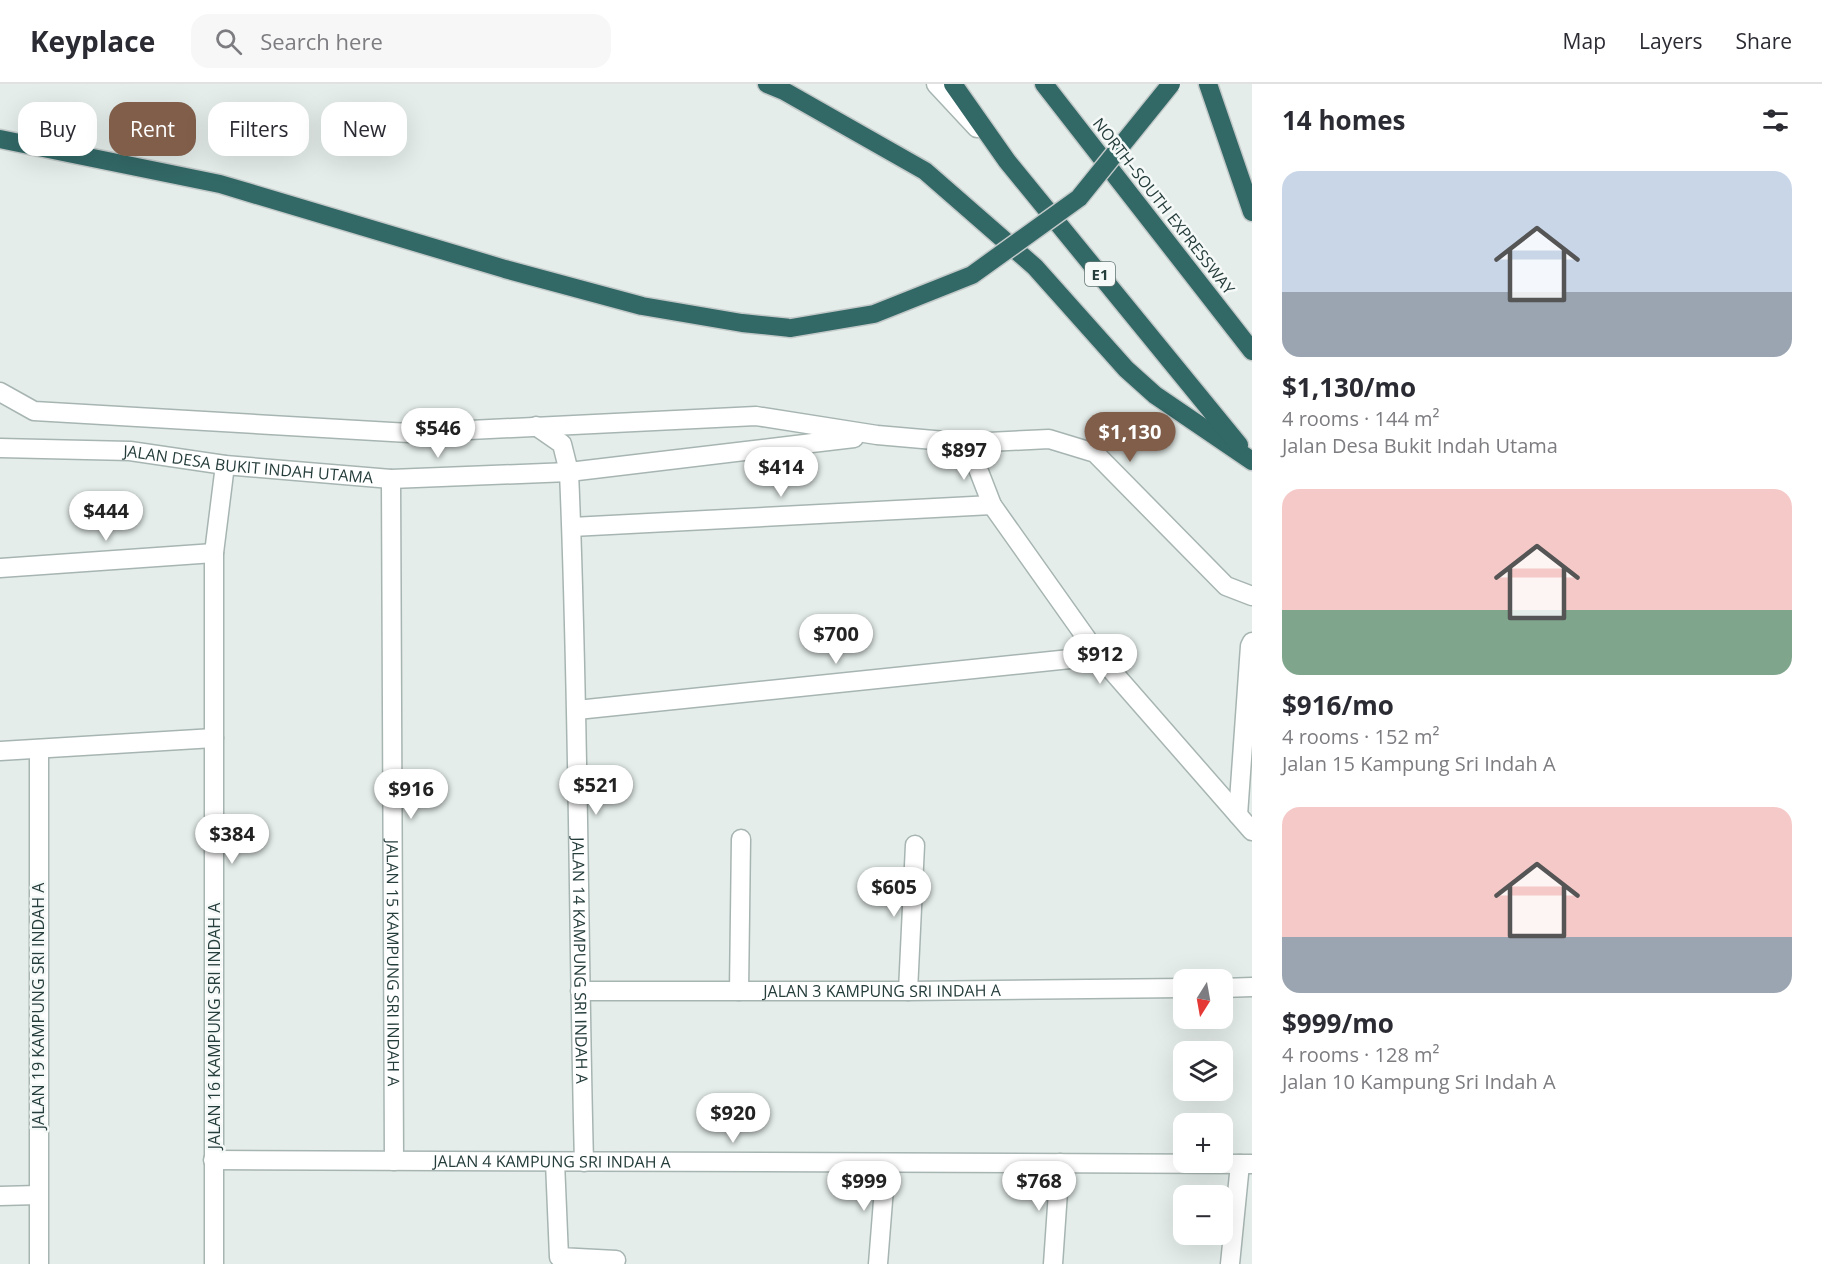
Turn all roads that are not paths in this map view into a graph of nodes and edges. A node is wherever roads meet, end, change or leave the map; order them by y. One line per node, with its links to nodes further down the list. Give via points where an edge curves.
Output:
1 (766, 84): 16 (highway, via 926,171 1035,267 1126,369 1155,395)
2 (936, 84): 8 (street)
3 (953, 84): 8 (highway, E1)
4 (1044, 84): 10 (highway, NORTH–SOUTH EXPRESSWAY)
5 (1171, 84): 7 (highway, bridge, via 1079,198 972,275 874,314 791,328 642,306 220,184)
6 (1208, 84): 9 (highway)
7 (0, 139)
8 (1006, 161): 16 (highway, E1)
9 (1252, 212)
10 (1252, 351)
11 (0, 392): 12 (street, JALAN DESA BUKIT INDAH UTAMA, via 34,411 141,418 409,434)
12 (536, 426): 13 (street, JALAN DESA BUKIT INDAH UTAMA, via 756,416); 18 (street, via 562,444)
13 (877, 435): 14 (street, JALAN DESA BUKIT INDAH UTAMA); 18 (street, JALAN DESA BUKIT INDAH UTAMA)
14 (968, 443): 20 (street); 24 (street, JALAN DESA BUKIT INDAH UTAMA, via 1049,439 1095,453 1226,586)
15 (0, 447): 17 (street, JALAN DESA BUKIT INDAH UTAMA, via 130,451)
16 (1252, 461)
17 (225, 465): 19 (street, JALAN DESA BUKIT INDAH UTAMA); 22 (street, JALAN 16 KAMPUNG SRI INDAH A)
18 (569, 472): 19 (street, JALAN DESA BUKIT INDAH UTAMA); 21 (street, JALAN 14 KAMPUNG SRI INDAH A)
19 (391, 479): 42 (street, JALAN 15 KAMPUNG SRI INDAH A)
20 (992, 505): 21 (street); 26 (street)
21 (572, 527): 27 (street, JALAN 14 KAMPUNG SRI INDAH A)
22 (214, 553): 23 (street); 28 (street, JALAN 16 KAMPUNG SRI INDAH A)
23 (0, 568)
24 (1252, 596)
25 (1252, 642): 31 (street)
26 (1099, 656): 27 (street); 31 (street)
27 (577, 710): 38 (street, JALAN 14 KAMPUNG SRI INDAH A)
28 (214, 738): 29 (street); 41 (street, JALAN 16 KAMPUNG SRI INDAH A)
29 (39, 748): 30 (street); 48 (street, JALAN 19 KAMPUNG SRI INDAH A)
30 (0, 751)
31 (1238, 815): 32 (street)
32 (1252, 831)
33 (741, 839): 39 (street)
34 (915, 845): 40 (street)
35 (1252, 987): 37 (street)
36 (1173, 988): 40 (street, JALAN 3 KAMPUNG SRI INDAH A)
37 (1233, 988)
38 (580, 991): 39 (street, JALAN 3 KAMPUNG SRI INDAH A); 44 (street, JALAN 14 KAMPUNG SRI INDAH A)
39 (739, 991): 40 (street, JALAN 3 KAMPUNG SRI INDAH A)
40 (908, 991)
41 (213, 1160): 42 (street, JALAN 4 KAMPUNG SRI INDAH A); 52 (street, JALAN 16 KAMPUNG SRI INDAH A)
42 (394, 1161): 43 (street, JALAN 4 KAMPUNG SRI INDAH A)
43 (555, 1162): 44 (street, JALAN 4 KAMPUNG SRI INDAH A); 50 (street, via 559,1257)
44 (584, 1162): 45 (street, JALAN 4 KAMPUNG SRI INDAH A)
45 (886, 1163): 46 (street, JALAN 4 KAMPUNG SRI INDAH A); 53 (street)
46 (1060, 1163): 47 (street, JALAN 4 KAMPUNG SRI INDAH A); 54 (street)
47 (1246, 1164): 55 (street)
48 (38, 1195): 49 (street); 51 (street, JALAN 19 KAMPUNG SRI INDAH A)
49 (0, 1196)
50 (616, 1260)
51 (39, 1264)
52 (214, 1264)
53 (878, 1264)
54 (1053, 1264)
55 (1230, 1264)

